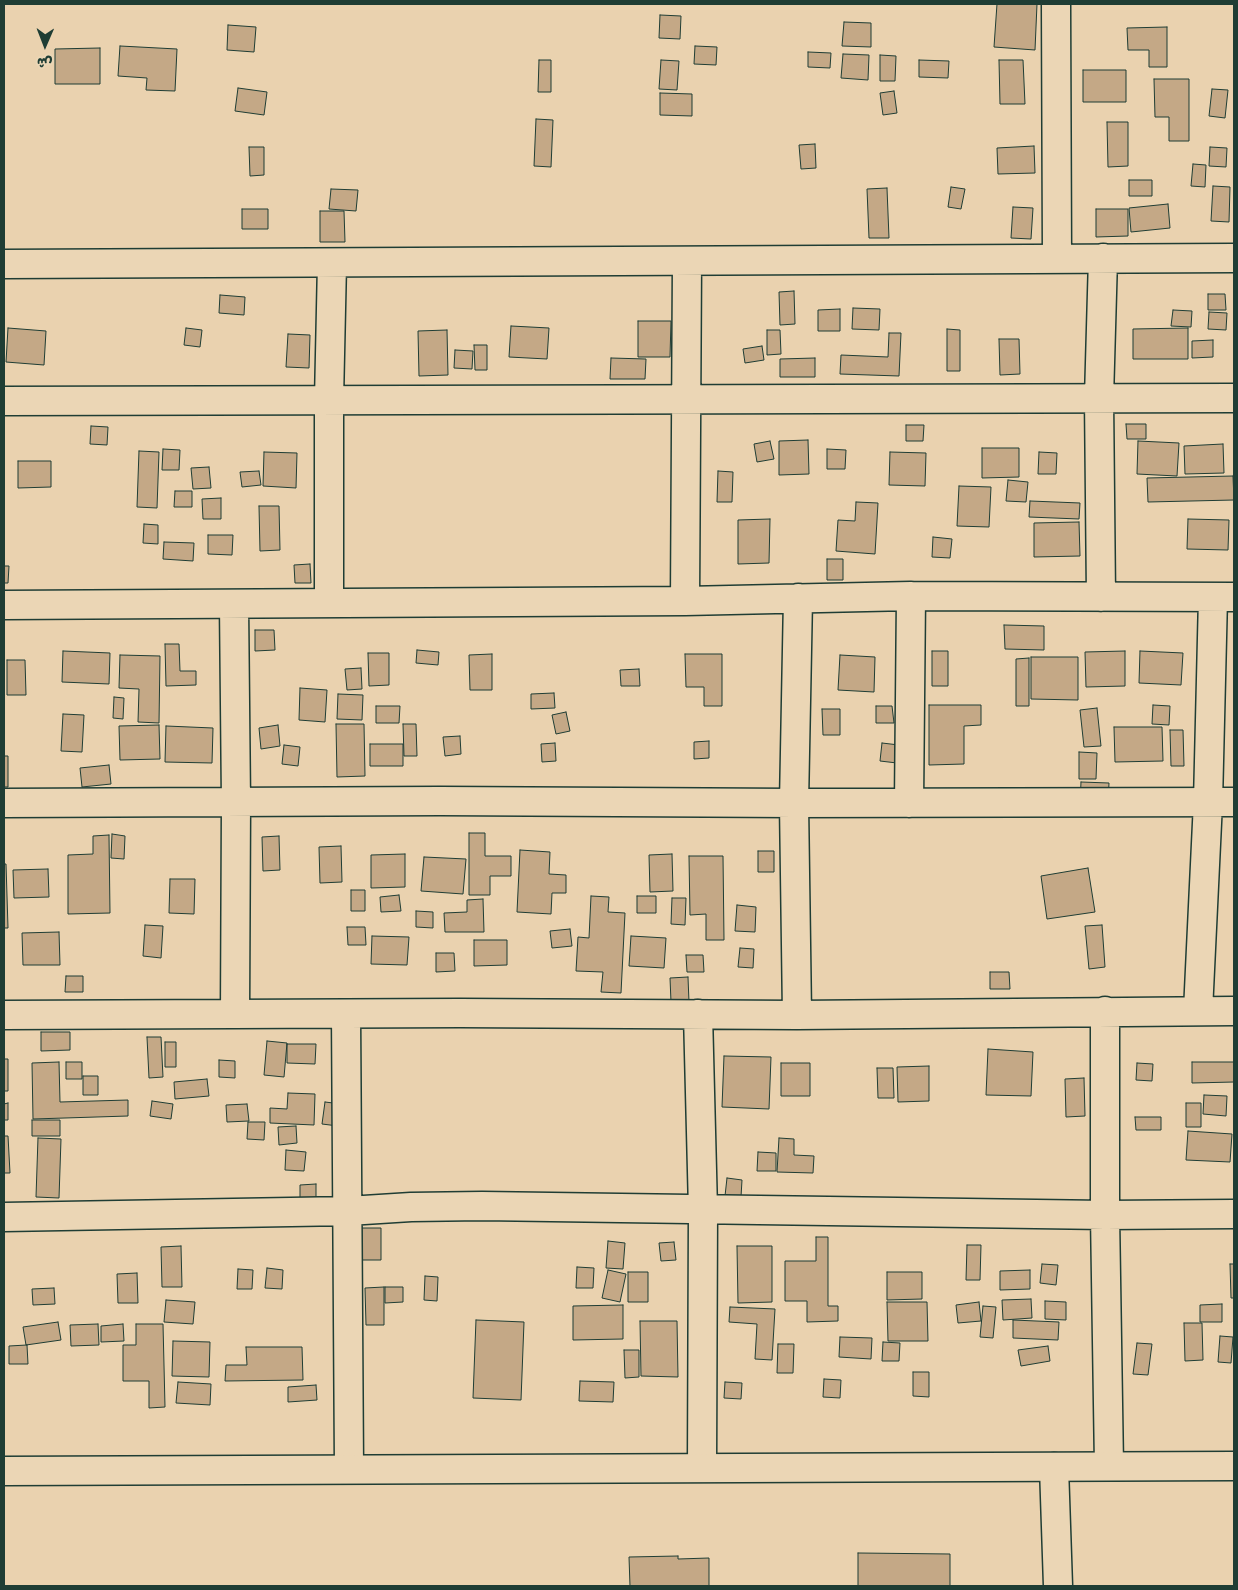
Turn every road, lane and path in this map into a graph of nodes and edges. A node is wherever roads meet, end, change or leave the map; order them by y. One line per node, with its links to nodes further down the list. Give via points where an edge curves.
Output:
1 (1056, 4): 4 (street)
2 (1103, 258): 3 (street); 4 (street); 8 (street)
3 (1234, 258)
4 (1057, 259): 5 (street)
5 (687, 261): 6 (street); 10 (street)
6 (332, 262): 7 (street); 11 (street)
7 (4, 264)
8 (1099, 398): 9 (street); 10 (street); 14 (street)
9 (1234, 398)
10 (686, 399): 11 (street); 17 (street)
11 (329, 400): 12 (street); 18 (street)
12 (4, 401)
13 (911, 596): 14 (street); 16 (street); 21 (street)
14 (1101, 597): 15 (street)
15 (1224, 597): 22 (street)
16 (798, 598): 17 (street); 25 (street)
17 (685, 601): 18 (street)
18 (329, 603): 19 (street)
19 (234, 604): 20 (street); 24 (street)
20 (4, 605)
21 (909, 802): 22 (street); 25 (street)
22 (1208, 802): 23 (street); 28 (street)
23 (1234, 802)
24 (236, 803): 25 (street); 26 (street); 30 (street)
25 (794, 803): 34 (street)
26 (4, 804)
27 (1105, 1011): 28 (street); 34 (street); 38 (street)
28 (1198, 1011): 29 (street)
29 (1234, 1011)
30 (235, 1014): 31 (street); 33 (street)
31 (346, 1014): 32 (street); 36 (street)
32 (698, 1014): 34 (street); 35 (street)
33 (4, 1015)
34 (797, 1015)
35 (703, 1210): 36 (street, via 482,1206); 38 (street); 42 (street)
36 (348, 1211): 39 (street); 44 (street)
37 (1234, 1214): 38 (street)
38 (1105, 1215): 40 (street)
39 (4, 1218)
40 (1109, 1466): 41 (street); 43 (street)
41 (1234, 1466)
42 (702, 1467): 43 (street); 44 (street)
43 (1054, 1467): 46 (street)
44 (349, 1469): 45 (street)
45 (4, 1471)
46 (1058, 1586)

